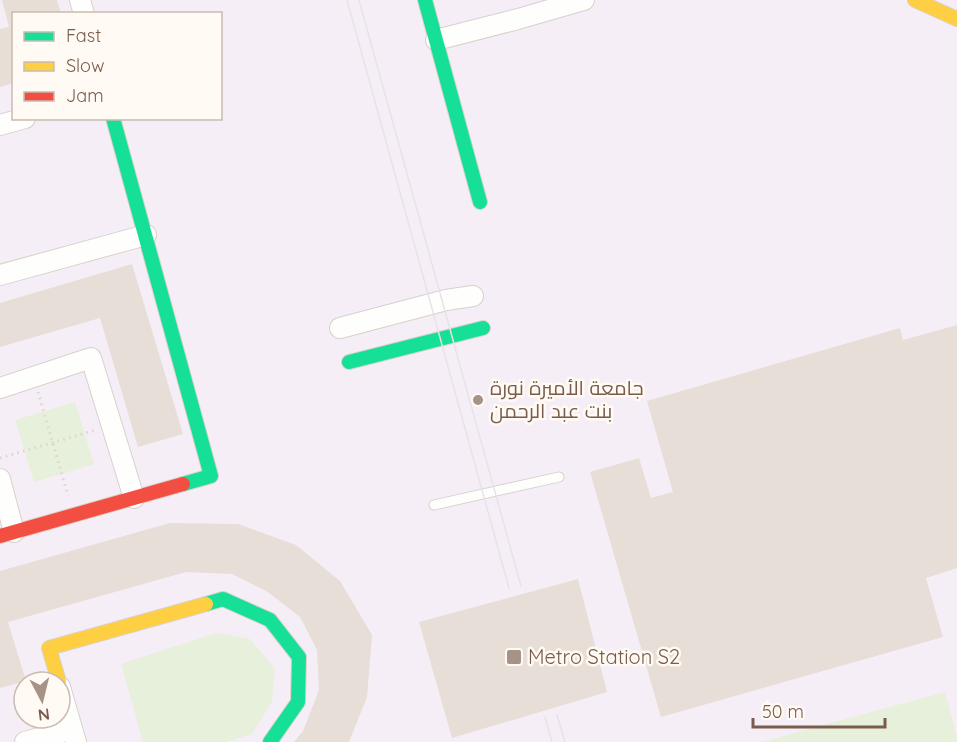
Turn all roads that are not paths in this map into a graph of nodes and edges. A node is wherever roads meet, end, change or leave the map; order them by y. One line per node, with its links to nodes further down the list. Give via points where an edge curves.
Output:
1 (425, 0): 5 (street)
2 (584, 0): 5 (street)
3 (915, 0): 4 (street)
4 (957, 19)
5 (436, 40): 9 (street)
6 (18, 120): 8 (street)
7 (114, 120): 10 (street)
8 (0, 125)
9 (480, 202)
10 (146, 235): 11 (street); 19 (street, via 212,476)
11 (0, 275)
12 (473, 296): 13 (street)
13 (340, 328)
14 (483, 328): 15 (street)
15 (349, 362)
16 (0, 387): 19 (street, via 91,358)
17 (559, 477): 20 (lane)
18 (0, 479): 21 (street)
19 (134, 498): 21 (street)
20 (434, 505)
21 (7, 534)
22 (55, 670): 25 (street, via 49,648 222,599 270,620 299,657 298,702)
23 (74, 736): 24 (street)
24 (25, 742)
25 (270, 742)

